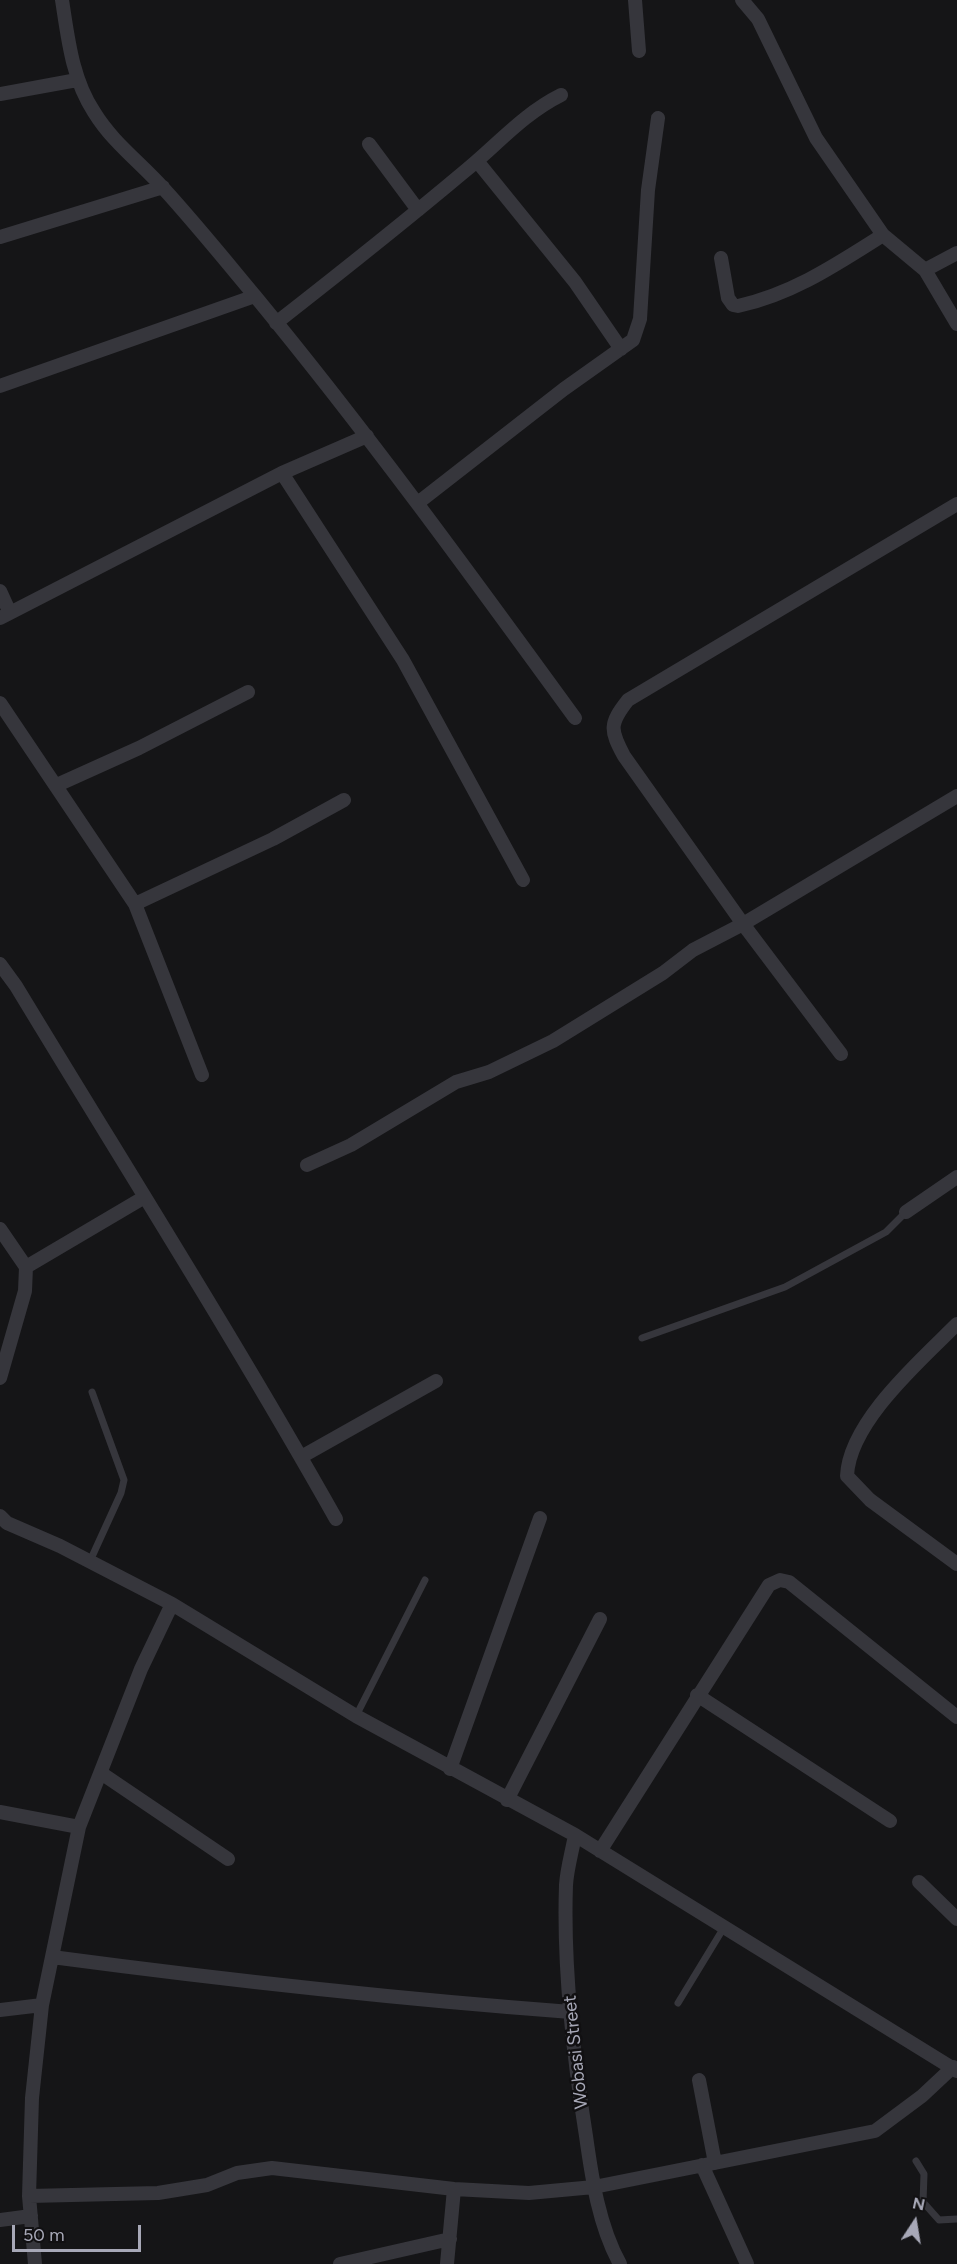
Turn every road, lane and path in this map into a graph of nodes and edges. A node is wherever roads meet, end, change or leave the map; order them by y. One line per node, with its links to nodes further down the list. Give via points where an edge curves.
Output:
1 (62, 0): 5 (street)
2 (635, 0): 4 (street)
3 (742, 0): 13 (street, via 758,19 816,138)
4 (639, 51)
5 (77, 80): 6 (street); 11 (street, via 93,112 118,145)
6 (0, 94)
7 (561, 95): 10 (street, via 538,106)
8 (658, 118): 21 (street, via 647,202 640,319 633,340)
9 (369, 144): 12 (street)
10 (477, 161): 12 (street); 21 (street, via 575,282)
11 (163, 187): 14 (street); 18 (street)
12 (418, 210): 19 (street)
13 (884, 235): 16 (street, via 814,278 768,300 738,306 728,298); 17 (street)
14 (0, 237)
15 (957, 253): 17 (street)
16 (721, 258)
17 (925, 270): 20 (street)
18 (255, 296): 19 (street); 22 (street)
19 (276, 323): 23 (street)
20 (957, 324)
21 (621, 349): 25 (street)
22 (0, 386)
23 (367, 436): 24 (street); 25 (street)
24 (282, 473): 28 (street); 35 (street, via 403,660)
25 (419, 502): 31 (street)
26 (957, 504): 37 (street, via 628,700 614,718 613,735 624,756)
27 (0, 591): 28 (street)
28 (5, 616)
29 (248, 692): 32 (street)
30 (0, 703): 32 (street)
31 (575, 718)
32 (57, 785): 36 (street)
33 (957, 796): 37 (street)
34 (344, 800): 36 (street)
35 (523, 880)
36 (135, 904): 40 (street)
37 (743, 924): 39 (street); 41 (street, via 693,950 553,1041 489,1072 456,1082 351,1145)
38 (0, 964): 43 (street)
39 (841, 1054)
40 (202, 1075)
41 (307, 1165)
42 (957, 1177): 44 (street)
43 (143, 1198): 46 (street); 52 (street)
44 (906, 1212): 48 (lane, via 886,1232 785,1287)
45 (0, 1229): 46 (street)
46 (26, 1267): 49 (street, via 25,1291)
47 (957, 1324): 57 (street, via 897,1383 856,1439 847,1476 870,1500)
48 (642, 1338)
49 (0, 1378)
50 (436, 1381): 52 (street)
51 (92, 1392): 56 (lane, via 124,1480)
52 (301, 1457): 54 (street)
53 (540, 1518): 64 (street)
54 (336, 1519)
55 (2, 1522): 56 (street)
56 (90, 1561): 59 (street)
57 (957, 1564)
58 (425, 1580): 62 (lane)
59 (172, 1604): 62 (street); 65 (street, via 141,1669)
60 (600, 1619): 66 (street)
61 (697, 1695): 63 (street, via 769,1585 780,1580 789,1582); 68 (street); 71 (street)
62 (356, 1716): 64 (street)
63 (957, 1717)
64 (450, 1768): 66 (street)
65 (101, 1773): 69 (street); 72 (street)
66 (507, 1800): 70 (street)
67 (0, 1812): 69 (street)
68 (890, 1821)
69 (79, 1827): 76 (street)
70 (575, 1835): 71 (street); 80 (street, Wobasi Street, via 566,1883)
71 (600, 1851): 75 (street)
72 (228, 1859)
73 (918, 1882): 74 (street)
74 (957, 1919)
75 (723, 1929): 77 (lane); 81 (street)
76 (52, 1957): 78 (street); 80 (street, via 400,1999)
77 (678, 2003)
78 (42, 2005): 79 (street); 87 (street, via 32,2098)
79 (0, 2010)
80 (571, 2012): 85 (street, Wobasi Street, via 579,2096)
81 (955, 2069): 84 (street, via 875,2131)
82 (699, 2080): 84 (street)
83 (916, 2161): 89 (lane, via 924,2174 923,2202 939,2220)
84 (708, 2164): 85 (street); 96 (street)
85 (594, 2187): 86 (street, via 529,2193); 95 (street, Wobasi Street)
86 (454, 2189): 87 (street, via 272,2168 158,2193); 91 (street)
87 (29, 2196): 88 (street)
88 (31, 2216): 90 (street); 92 (street)
89 (957, 2219)
90 (0, 2220)
91 (450, 2239): 93 (street); 94 (street)
92 (35, 2264)
93 (340, 2264)
94 (447, 2264)
95 (620, 2264)
96 (747, 2264)

